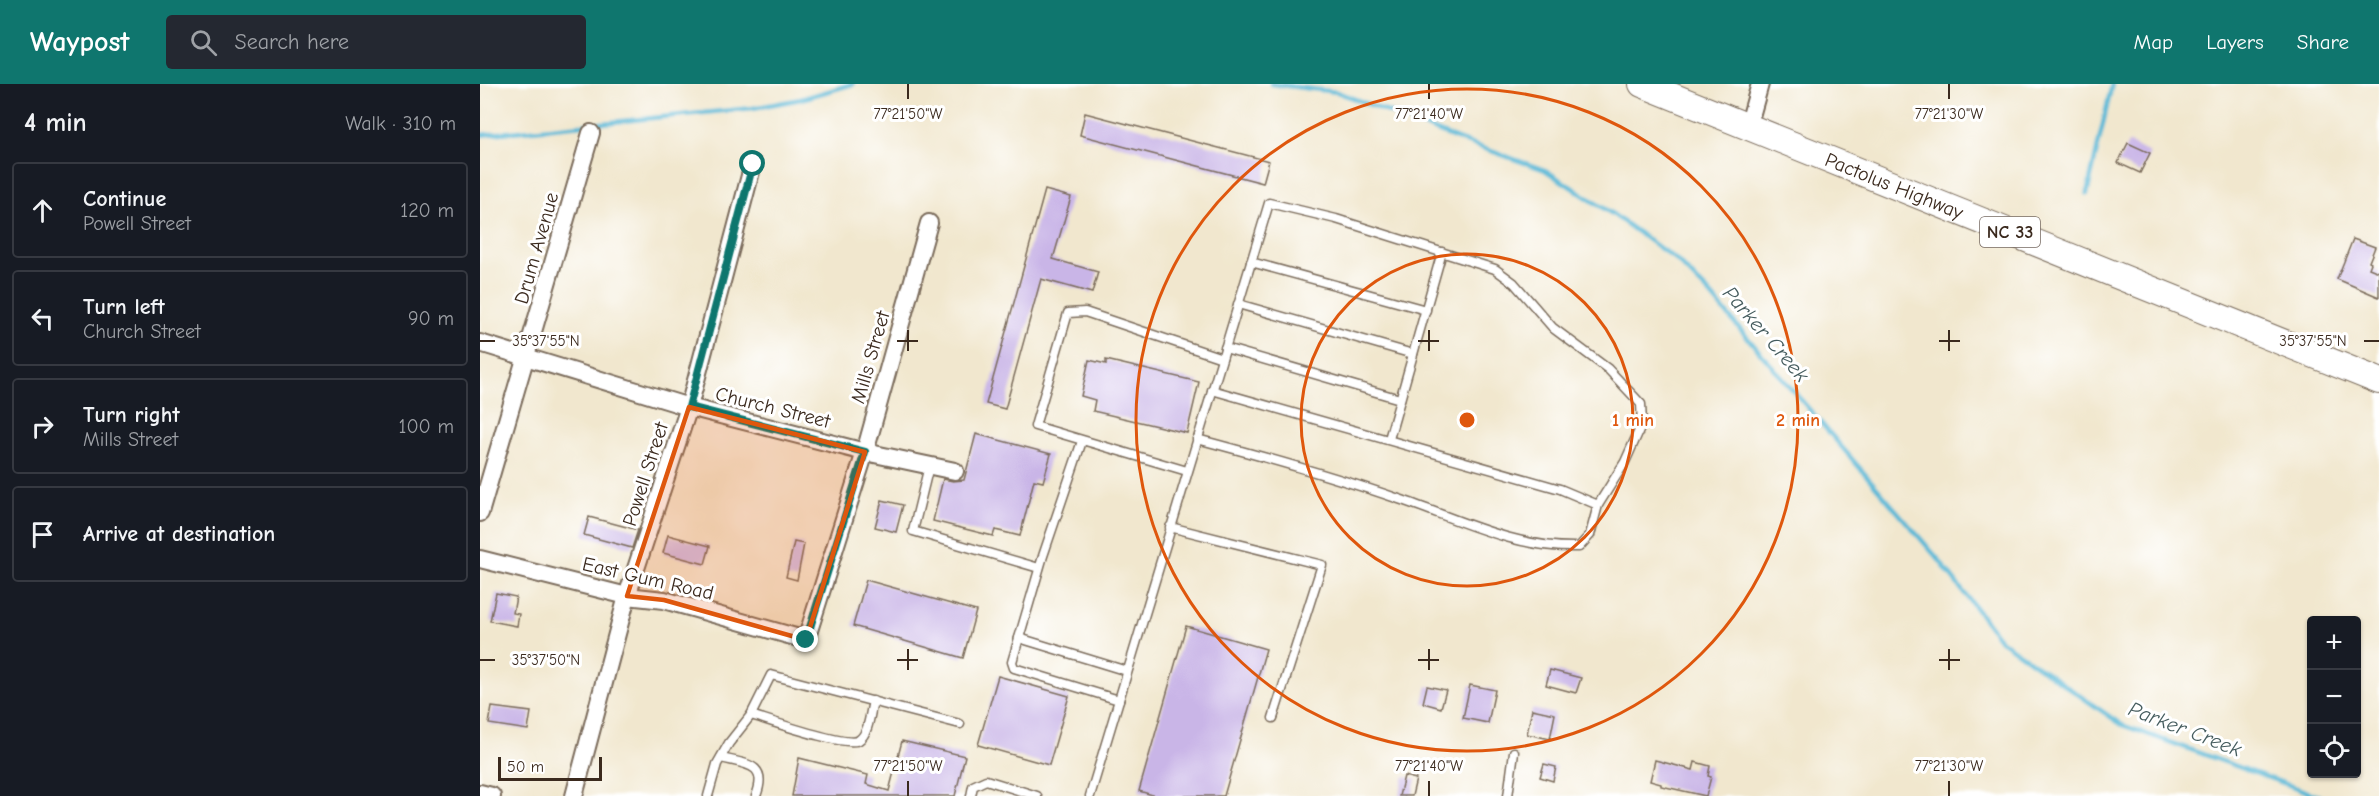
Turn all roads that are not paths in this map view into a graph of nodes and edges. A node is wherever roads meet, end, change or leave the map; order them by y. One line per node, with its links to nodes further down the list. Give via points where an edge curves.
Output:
1 (1642, 84): 3 (main road, Pactolus Highway / NC 33)
2 (1760, 84): 3 (street)
3 (1748, 126): 16 (main road, Pactolus Highway / NC 33)
4 (591, 133): 14 (street, Drum Avenue)
5 (753, 164): 19 (street, Powell Street)
6 (929, 222): 23 (street, Mills Street)
7 (1442, 252): 8 (lane, via 1269,203); 10 (lane); 27 (lane, via 1496,269 1514,283 1553,328 1608,369 1641,404 1642,424 1634,443)
8 (1251, 262): 9 (lane); 10 (lane)
9 (1238, 304): 12 (lane); 13 (lane)
10 (1425, 310): 13 (lane)
11 (480, 343): 14 (street, Church Street)
12 (1225, 348): 15 (lane); 18 (lane)
13 (1413, 354): 18 (lane)
14 (526, 357): 19 (street, Church Street); 28 (street, Drum Avenue)
15 (1222, 358): 17 (lane); 22 (lane, via 1085,312 1068,314 1035,426)
16 (2379, 381)
17 (1212, 390): 20 (lane); 21 (lane)
18 (1400, 399): 21 (lane)
19 (689, 407): 23 (street, Church Street); 32 (street, Powell Street)
20 (1197, 439): 26 (lane); 27 (lane, via 1375,491 1519,542 1579,547 1590,535)
21 (1389, 440): 27 (lane, via 1560,489)
22 (1082, 441): 26 (lane); 31 (lane)
23 (865, 452): 24 (street, Church Street); 34 (street, Mills Street)
24 (929, 466): 25 (street, Church Street); 31 (lane, via 913,531)
25 (955, 471)
26 (1187, 471): 29 (lane)
27 (1598, 505)
28 (480, 513)
29 (1170, 527): 35 (lane); 39 (lane, via 1322,565)
30 (480, 559): 32 (street, East Gum Road)
31 (1039, 568): 33 (lane)
32 (627, 596): 34 (street, East Gum Road, via 663,600); 45 (street, Powell Street)
33 (1019, 638): 35 (lane); 36 (lane, via 1014,668)
34 (806, 640)
35 (1127, 671): 36 (lane)
36 (1119, 700): 50 (lane)
37 (873, 701): 38 (lane, via 771,675); 38 (lane, via 865,732 853,743); 40 (lane)
38 (751, 715): 42 (lane)
39 (1273, 718)
40 (960, 724)
41 (1514, 752): 51 (lane)
42 (721, 758): 46 (lane); 47 (lane, via 754,766 759,772)
43 (480, 793): 44 (street)
44 (492, 796)
45 (574, 796)
46 (708, 796)
47 (756, 796)
48 (971, 796): 49 (lane, via 973,786 986,780)
49 (1037, 796)
50 (1090, 796)
51 (1508, 796)

